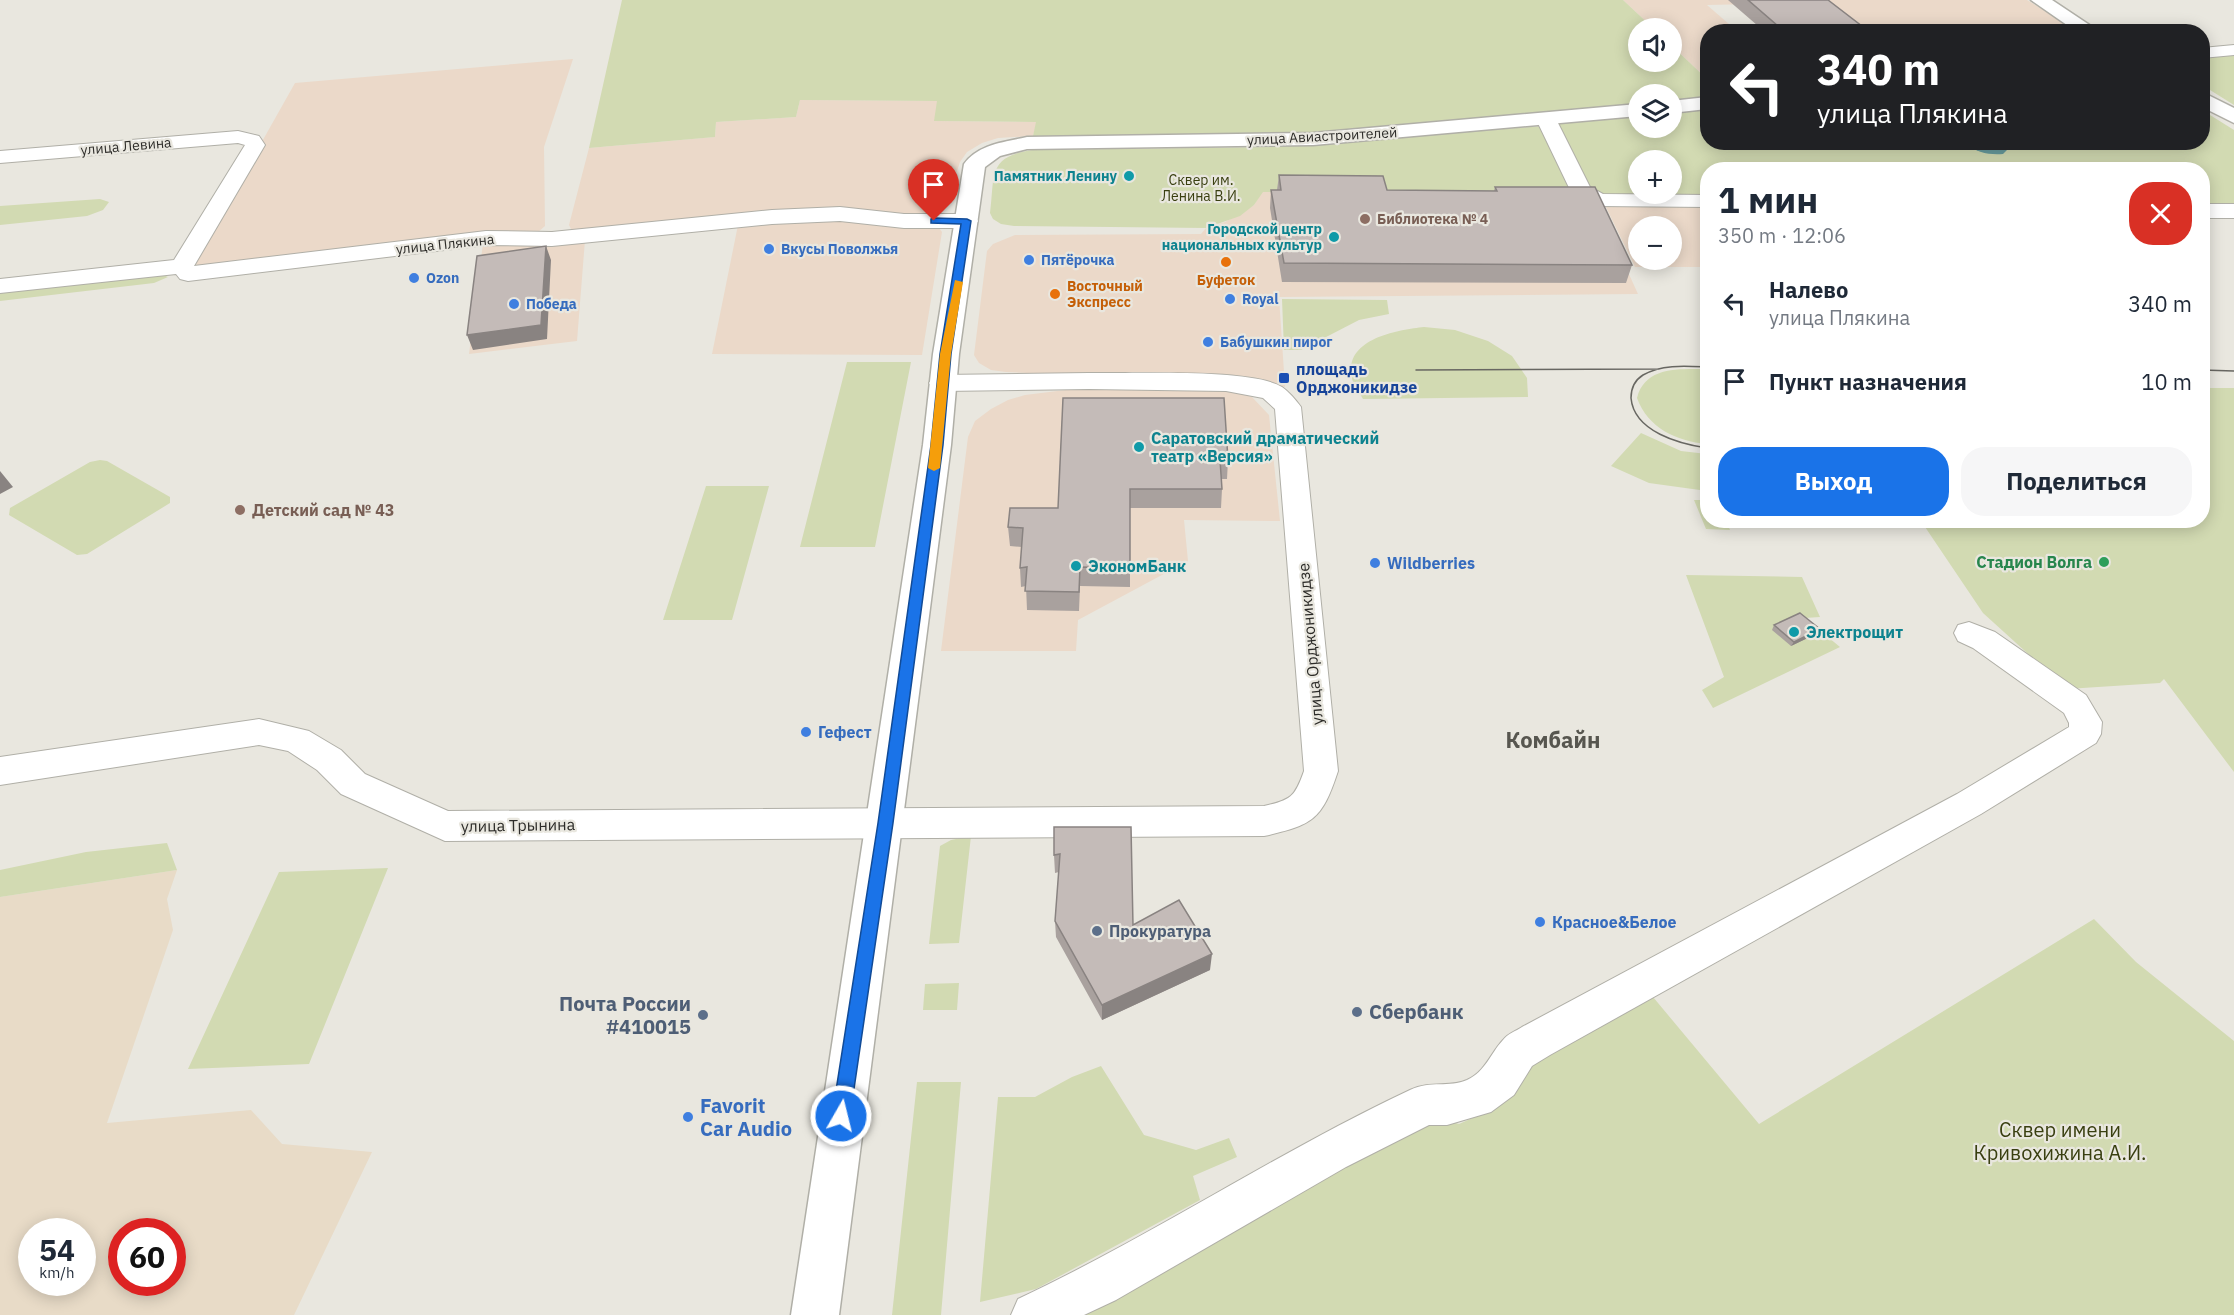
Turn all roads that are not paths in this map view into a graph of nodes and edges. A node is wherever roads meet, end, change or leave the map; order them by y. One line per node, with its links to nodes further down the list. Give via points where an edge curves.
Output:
1 (2040, 0): 2 (main road)
2 (2078, 24)
3 (2234, 50): 4 (street)
4 (2210, 52)
5 (2210, 103): 9 (main road)
6 (1700, 104): 7 (main road)
7 (1682, 106)
8 (1628, 111): 10 (main road, улица Авиастроителей)
9 (2234, 117)
10 (1546, 119): 12 (street, via 1581,191 1599,200); 15 (main road, улица Авиастроителей, via 1312,139 1049,142 1006,146 975,164)
11 (0, 157): 16 (street, улица Левина, via 238,137 252,140 255,145)
12 (1700, 201)
13 (2210, 211): 14 (street)
14 (2234, 212)
15 (967, 221): 16 (street, улица Плякина, via 904,221 840,214 772,217 552,239 486,238); 19 (main road)
16 (185, 270): 17 (street, улица Плякина); 18 (street, via 157,286)
17 (0, 286)
18 (0, 304)
19 (942, 383): 22 (main road, via 937,445); 22 (street, улица Орджоникидзе, via 1226,383 1272,392 1288,407 1321,771 1311,802 1292,815 1264,821)
20 (1969, 633): 24 (street, via 2075,704 2086,722 2084,734 1969,804 1536,1041 1518,1052 1500,1081 1476,1098 1448,1105 1426,1104 1331,1152 1100,1284)
21 (0, 771): 22 (street, улица Трынина, via 259,732 297,740 329,760 353,784 445,826)
22 (885, 823): 23 (main road)
23 (815, 1315)
24 (1034, 1315)

